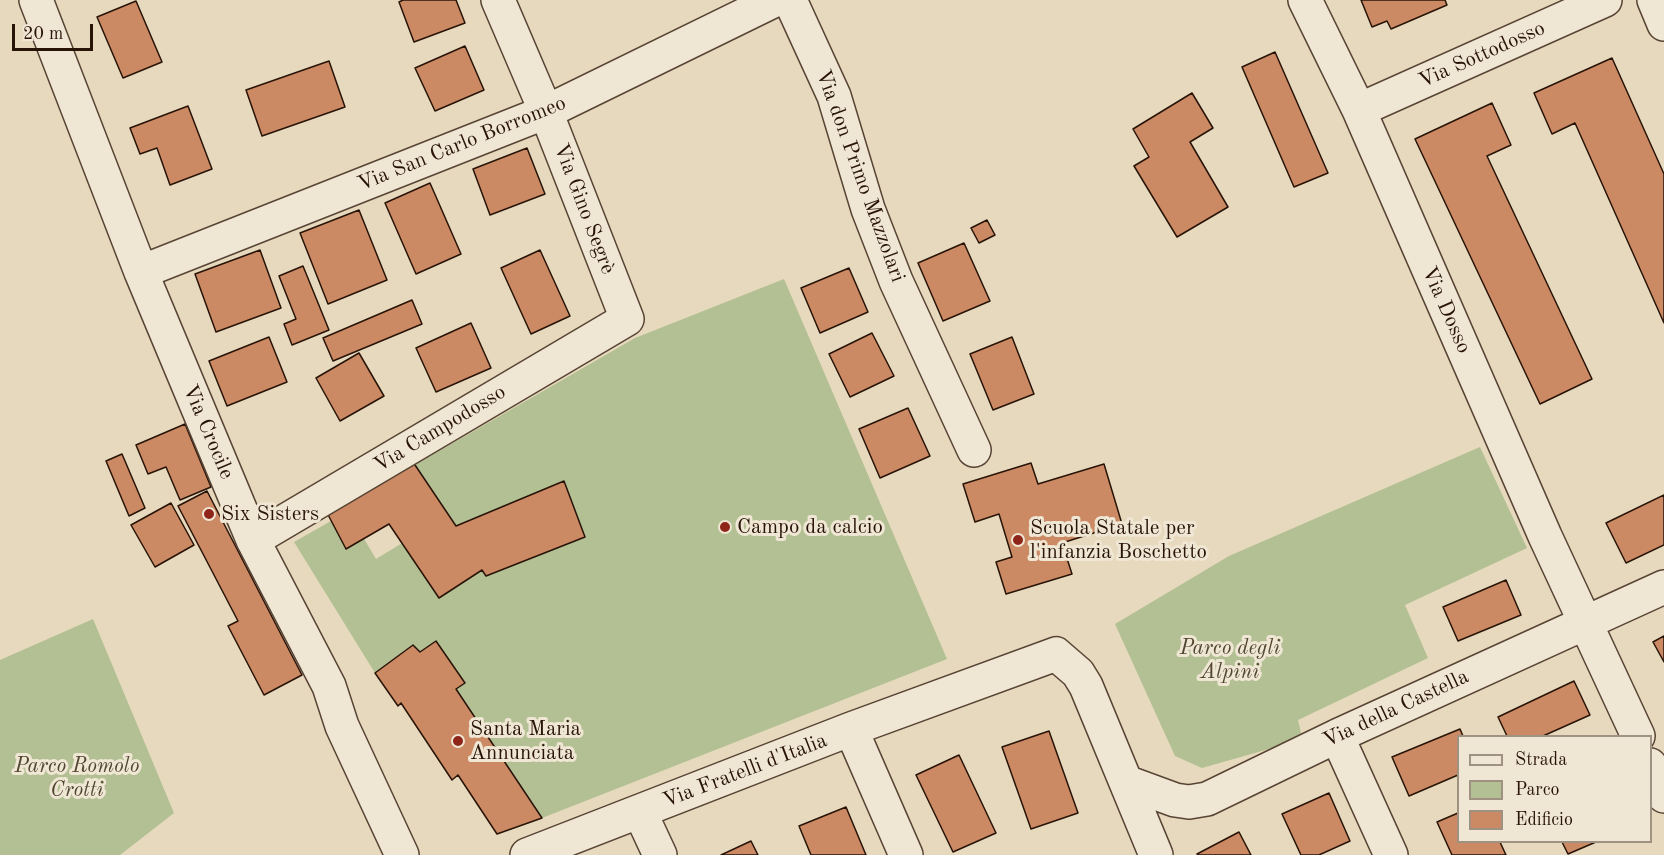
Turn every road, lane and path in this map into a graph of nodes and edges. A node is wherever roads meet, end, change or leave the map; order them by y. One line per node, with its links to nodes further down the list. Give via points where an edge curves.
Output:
1 (36, 0): 11 (street, Via Crocile)
2 (498, 0): 10 (street, Via Gino Segrè)
3 (775, 0): 10 (street, Via San Carlo Borromeo)
4 (790, 0): 13 (street, Via don Primo Mazzolari, via 834,96 868,209 896,281)
5 (1305, 0): 9 (street, Via Dosso)
6 (1605, 0): 9 (street, Via Sottodosso)
7 (1654, 0): 8 (street)
8 (1664, 24)
9 (1359, 110): 16 (street, Via Dosso)
10 (546, 112): 11 (street, Via San Carlo Borromeo); 12 (street, Via Gino Segrè)
11 (141, 272): 14 (street, Via Crocile)
12 (627, 319): 14 (street, Via Campodosso)
13 (975, 450)
14 (253, 540): 24 (street, Via Crocile, via 329,687 342,726)
15 (1664, 587): 16 (street, Via della Castella)
16 (1586, 621): 18 (street, Via Dosso); 19 (street, Via della Castella)
17 (851, 729): 21 (street, Via Fratelli d'Italia, via 1056,654 1078,673 1086,686); 23 (street, Via Fratelli d'Italia); 27 (street, Via Fratelli d'Italia)
18 (1638, 735)
19 (1337, 736): 21 (street, Via della Castella, via 1208,799 1174,800); 29 (street)
20 (1652, 769): 22 (street)
21 (1126, 782): 28 (street)
22 (1664, 796)
23 (640, 812): 25 (street, Via Fratelli d'Italia); 26 (street, Via Fratelli d'Italia)
24 (402, 855)
25 (527, 855)
26 (660, 855)
27 (906, 855)
28 (1156, 855)
29 (1391, 855)

